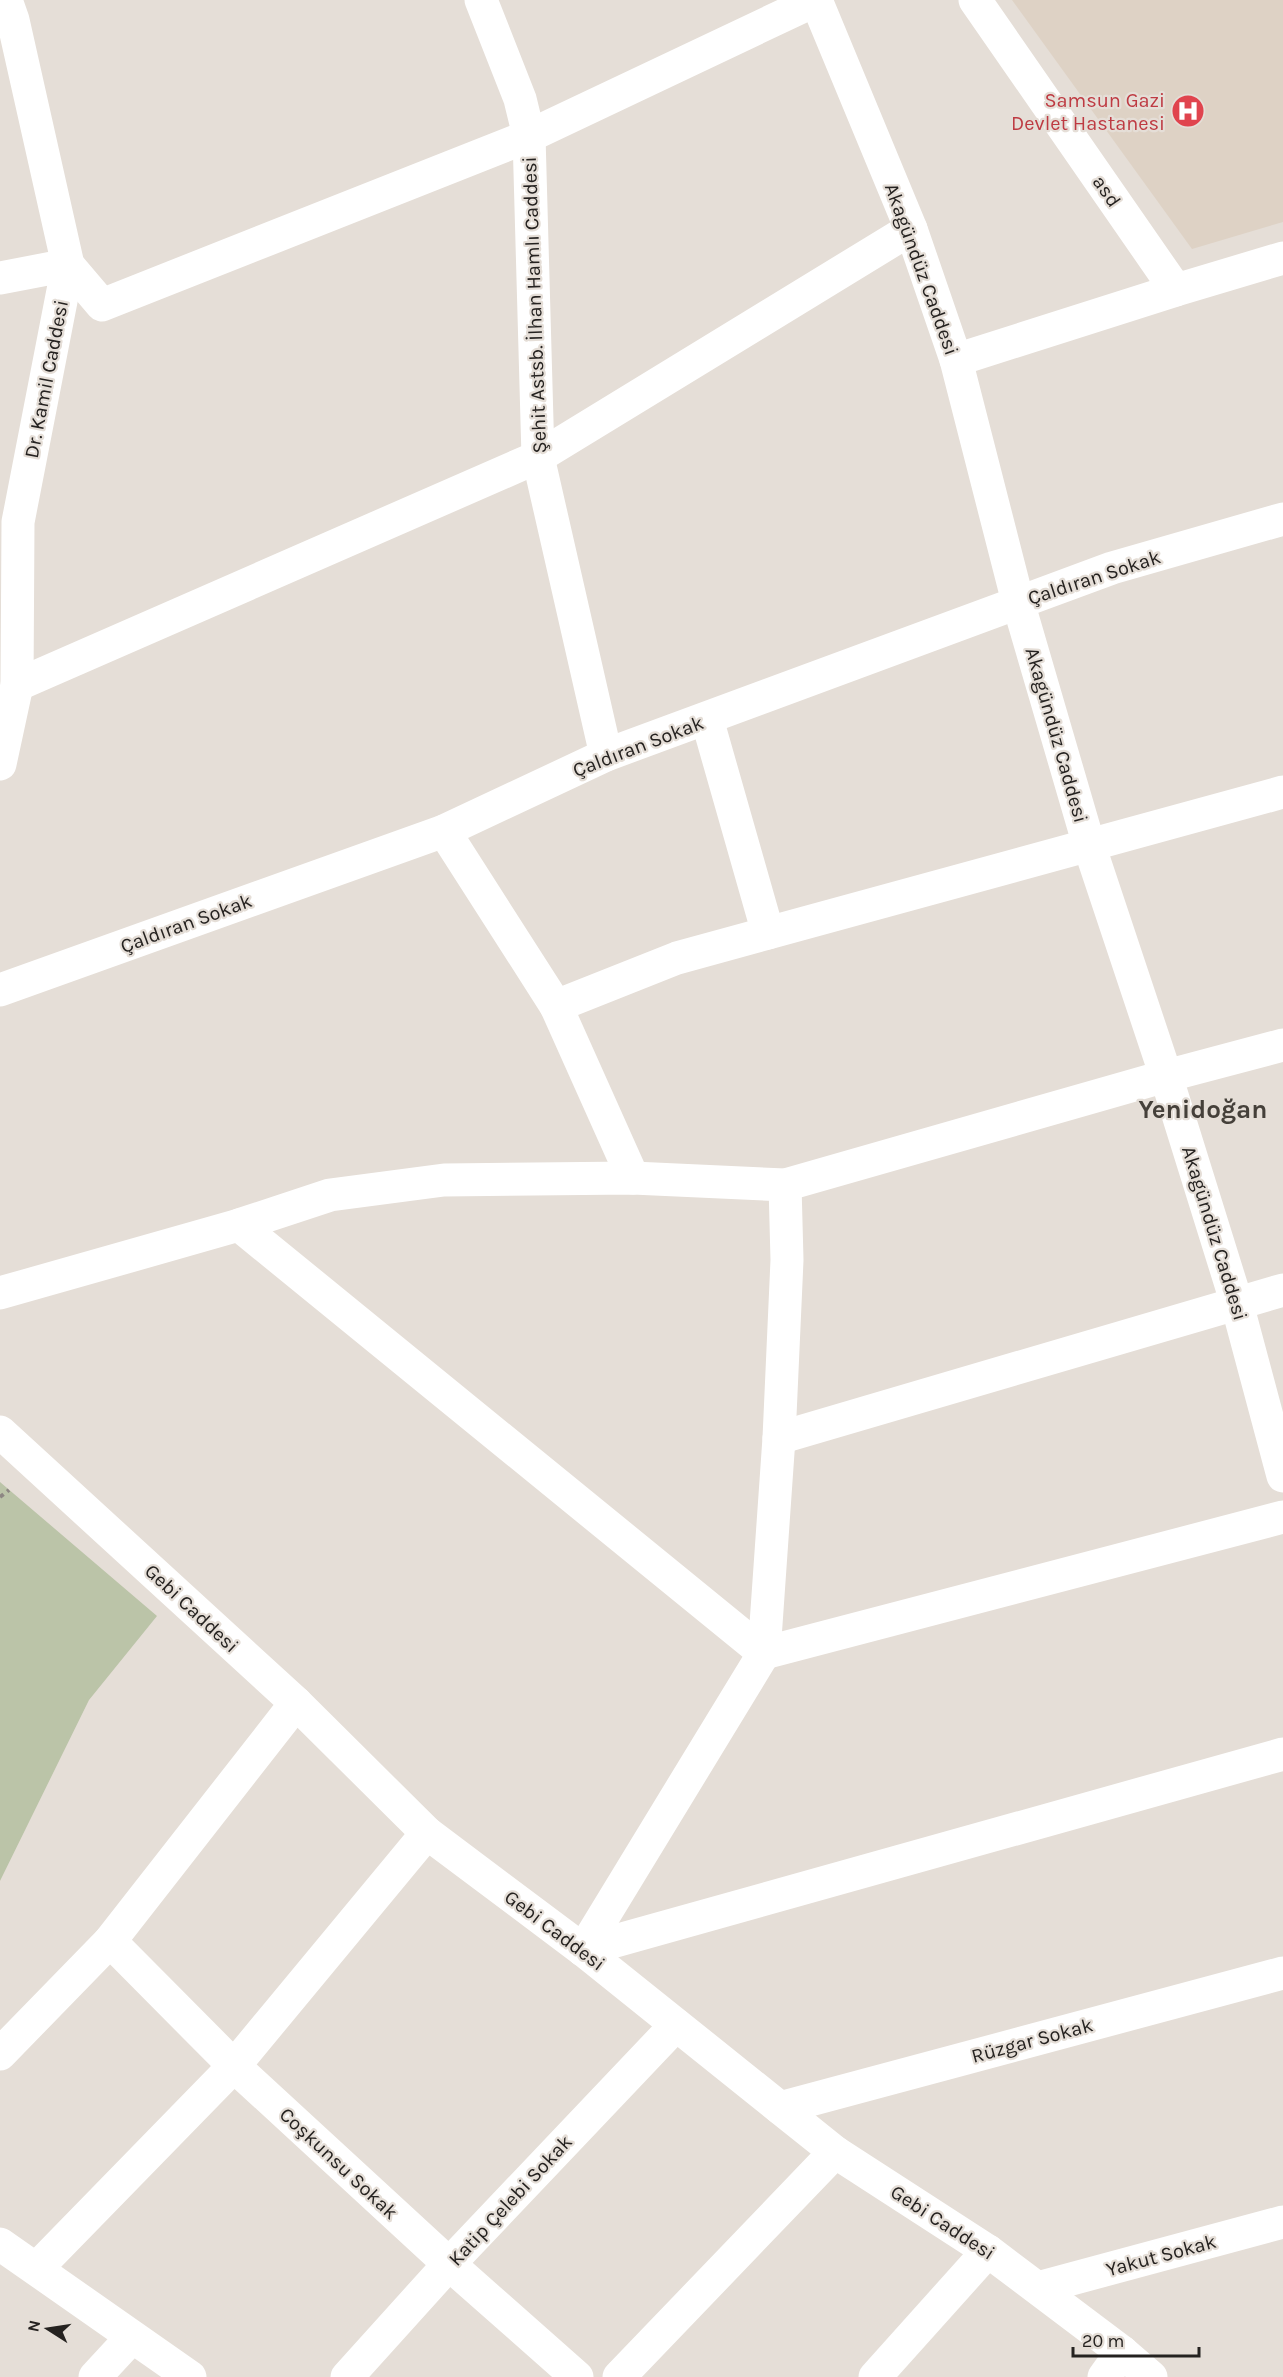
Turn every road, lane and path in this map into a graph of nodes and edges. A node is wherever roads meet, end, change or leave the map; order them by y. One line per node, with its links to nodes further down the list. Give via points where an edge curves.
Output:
1 (6, 0): 8 (street, Dr. Kamil Caddesi)
2 (480, 0): 5 (street, Şehit Astsb. İlhan Hamlı Caddesi, via 520,99)
3 (816, 0): 5 (street); 6 (street, Akagündüz Caddesi)
4 (975, 0): 10 (street, asd)
5 (529, 136): 8 (street, via 102,305); 12 (street, Şehit Astsb. İlhan Hamlı Caddesi)
6 (911, 229): 11 (street, Akagündüz Caddesi); 12 (street)
7 (1283, 258): 10 (street)
8 (68, 265): 9 (street); 14 (street, Dr. Kamil Caddesi)
9 (0, 278)
10 (1176, 290): 11 (street)
11 (956, 360): 15 (street, Akagündüz Caddesi)
12 (538, 457): 16 (street); 18 (street, Şehit Astsb. İlhan Hamlı Caddesi)
13 (1283, 519): 15 (street, Çaldıran Sokak, via 1112,568)
14 (9, 521): 16 (street, Dr. Kamil Caddesi)
15 (1018, 602): 17 (street, Çaldıran Sokak); 22 (street, Akagündüz Caddesi)
16 (17, 685): 19 (street, Dr. Kamil Caddesi)
17 (707, 719): 18 (street, Çaldıran Sokak); 23 (street)
18 (606, 755): 21 (street, Çaldıran Sokak)
19 (0, 764)
20 (1283, 792): 22 (street)
21 (444, 831): 24 (street, Çaldıran Sokak); 25 (street)
22 (1089, 844): 23 (street); 27 (street, Akagündüz Caddesi)
23 (768, 933): 25 (street, via 677,958)
24 (0, 990)
25 (556, 1006): 28 (street)
26 (1283, 1045): 27 (street)
27 (1166, 1076): 29 (street); 33 (street, Akagündüz Caddesi)
28 (633, 1178): 29 (street); 30 (street, via 444,1180 330,1195)
29 (785, 1185): 35 (street, via 787,1260)
30 (239, 1225): 32 (street); 38 (street)
31 (1283, 1290): 33 (street)
32 (0, 1293)
33 (1237, 1304): 35 (street); 36 (street, Akagündüz Caddesi)
34 (0, 1432): 39 (street, Gebi Caddesi)
35 (779, 1438): 38 (street)
36 (1283, 1476)
37 (1283, 1517): 38 (street)
38 (764, 1653): 43 (street)
39 (296, 1703): 41 (street, Gebi Caddesi); 42 (street)
40 (1283, 1754): 43 (street)
41 (427, 1833): 43 (street, Gebi Caddesi); 47 (street)
42 (110, 1941): 46 (street); 47 (street, Coşkunsu Sokak)
43 (583, 1950): 45 (street, Gebi Caddesi)
44 (1283, 1973): 48 (street, Rüzgar Sokak)
45 (676, 2025): 48 (street, Gebi Caddesi); 53 (street, Katip Çelebi Sokak)
46 (0, 2054)
47 (234, 2066): 53 (street, Coşkunsu Sokak); 54 (street)
48 (780, 2108): 49 (street, Gebi Caddesi)
49 (835, 2152): 52 (street, Gebi Caddesi); 62 (street)
50 (1283, 2222): 55 (street, Yakut Sokak)
51 (0, 2244): 54 (street)
52 (988, 2251): 55 (street, Gebi Caddesi); 63 (street)
53 (449, 2264): 60 (street, Katip Çelebi Sokak); 61 (street, Coşkunsu Sokak)
54 (37, 2268): 56 (street)
55 (1038, 2288): 57 (street, Gebi Caddesi)
56 (132, 2337): 58 (street); 59 (street)
57 (1113, 2364): 64 (street, Gebi Caddesi)
58 (96, 2377)
59 (190, 2377)
60 (347, 2377)
61 (577, 2377)
62 (620, 2377)
63 (875, 2377)
64 (1151, 2377)

